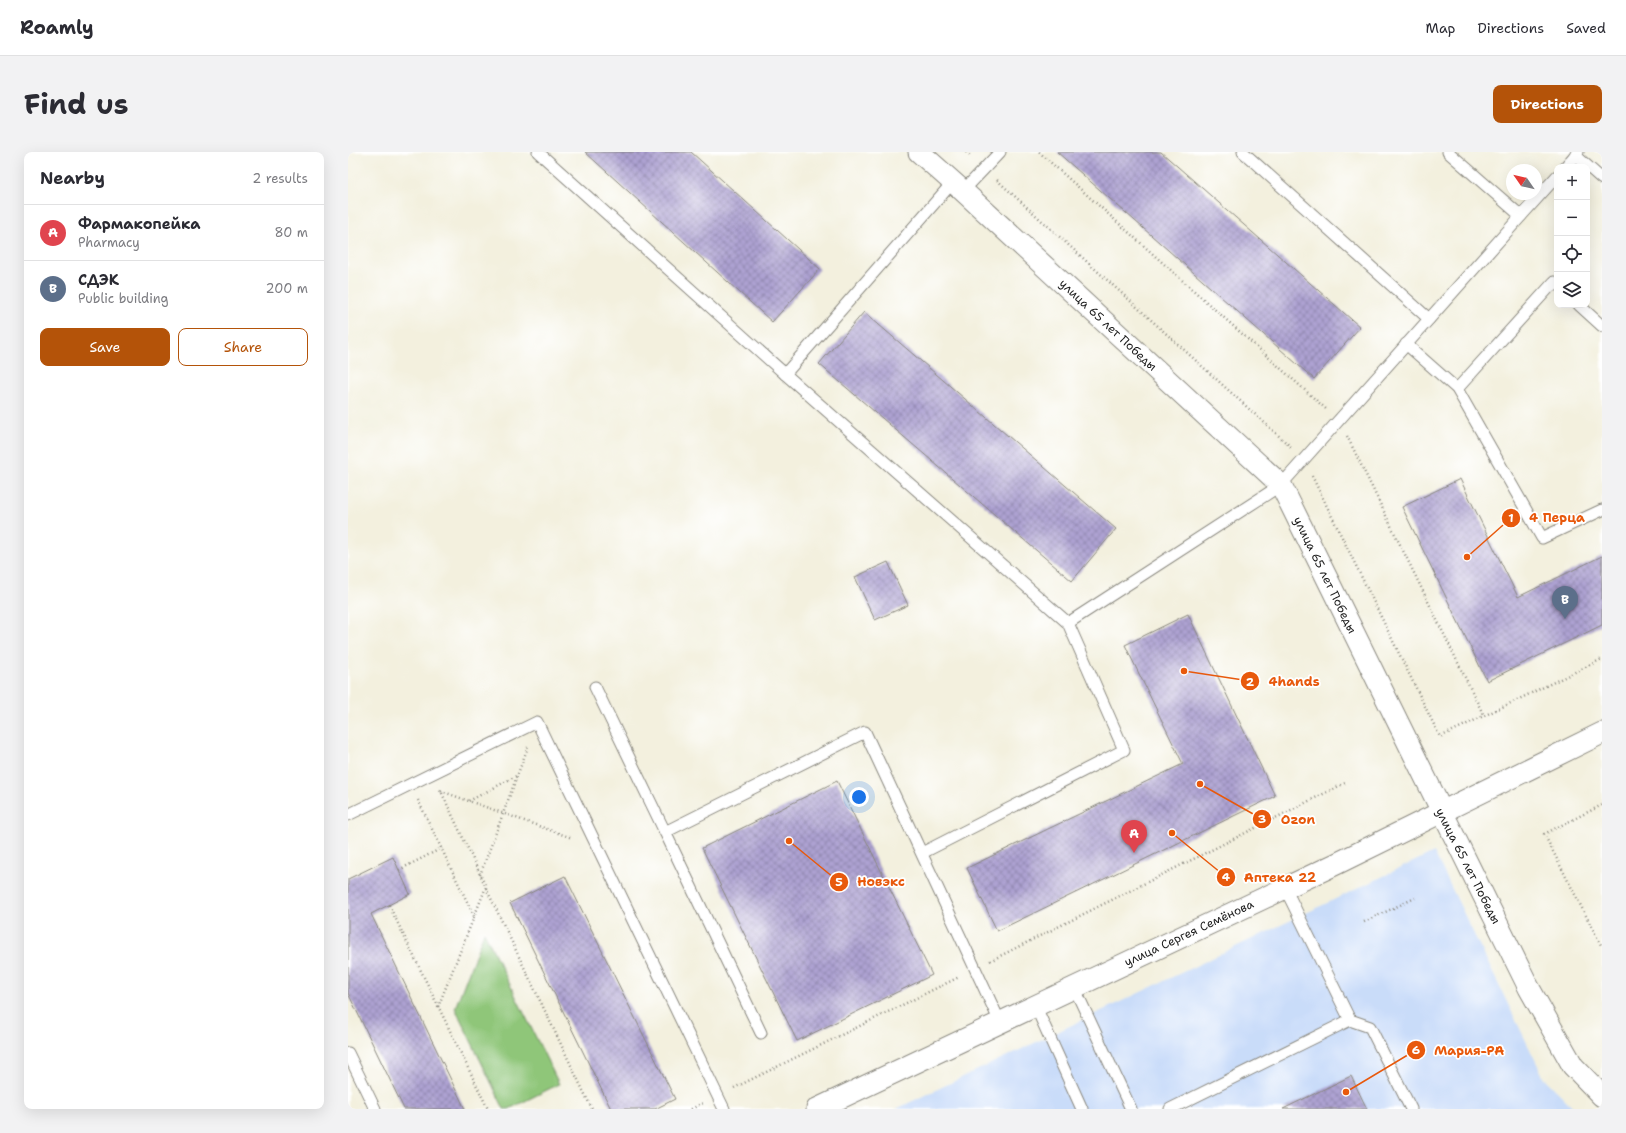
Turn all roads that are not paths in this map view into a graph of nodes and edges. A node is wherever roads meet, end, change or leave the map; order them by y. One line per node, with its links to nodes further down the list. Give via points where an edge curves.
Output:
1 (538, 152): 17 (lane)
2 (918, 152): 10 (street, улица 65 лет Победы)
3 (1000, 152): 10 (lane)
4 (1243, 152): 14 (lane)
5 (1448, 152): 11 (lane)
6 (1576, 154): 7 (lane); 9 (lane)
7 (1568, 164)
8 (1554, 179): 11 (lane)
9 (1602, 179)
10 (958, 187): 17 (lane); 19 (street, улица 65 лет Победы)
11 (1521, 216): 14 (lane)
12 (1554, 282): 18 (lane)
13 (1582, 308): 15 (lane)
14 (1429, 319): 16 (lane)
15 (1602, 326)
16 (1406, 344): 18 (lane); 19 (lane)
17 (785, 374): 21 (lane)
18 (1458, 389): 20 (lane, via 1542,538)
19 (1281, 485): 21 (lane); 24 (street, улица 65 лет Победы)
20 (1602, 510)
21 (1068, 623): 27 (lane, via 1124,750)
22 (595, 687): 26 (lane)
23 (1602, 733): 24 (street, улица Сергея Семёнова)
24 (1441, 813): 28 (street, улица Сергея Семёнова); 35 (street, улица 65 лет Победы, via 1529,988 1573,1066)
25 (348, 816): 37 (lane, via 537,722)
26 (665, 832): 27 (lane, via 865,732); 33 (lane)
27 (922, 853): 32 (lane)
28 (1285, 888): 29 (street, улица Сергея Семёнова); 31 (lane)
29 (1074, 987): 30 (street, улица Сергея Семёнова); 40 (lane)
30 (1035, 1006): 32 (street, улица Сергея Семёнова); 39 (lane)
31 (1350, 1020): 41 (lane); 42 (lane, via 1370,1027)
32 (1000, 1022): 38 (street, улица Сергея Семёнова)
33 (761, 1033)
34 (348, 1054): 36 (lane)
35 (1602, 1096)
36 (375, 1109)
37 (724, 1109)
38 (818, 1109)
39 (1082, 1109)
40 (1132, 1109)
41 (1170, 1109)
42 (1411, 1109)

